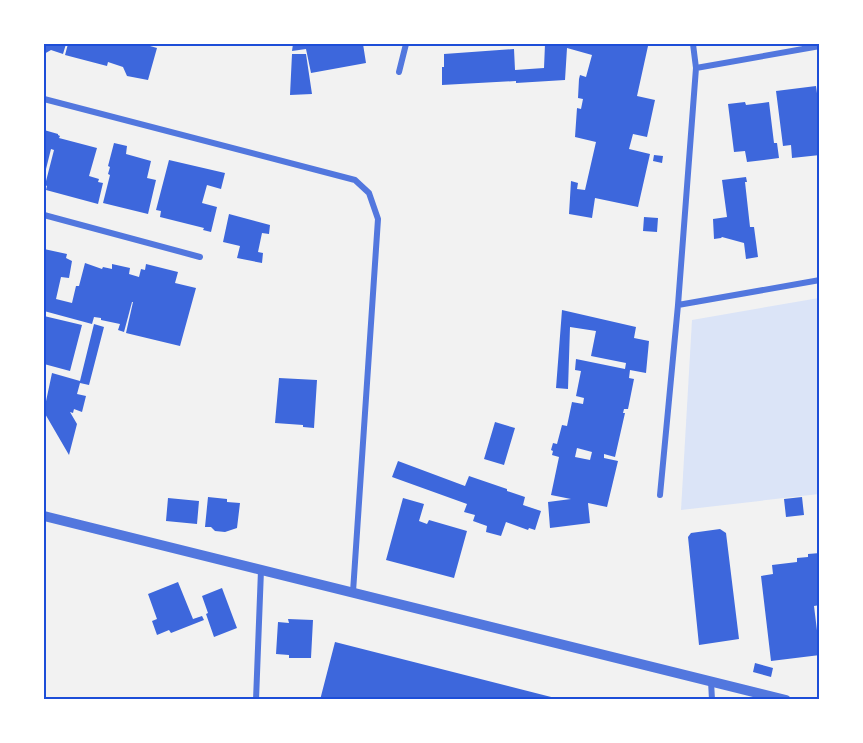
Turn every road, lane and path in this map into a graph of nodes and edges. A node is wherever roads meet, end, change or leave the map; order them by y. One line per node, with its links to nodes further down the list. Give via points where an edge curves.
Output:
1 (406, 44): 5 (street)
2 (693, 44): 4 (street)
3 (819, 46): 4 (street)
4 (696, 68): 10 (street)
5 (399, 72)
6 (44, 99): 14 (street, via 354,180 369,193 378,219)
7 (44, 215): 8 (street)
8 (200, 257)
9 (819, 280): 10 (street)
10 (678, 304): 11 (street)
11 (660, 495)
12 (44, 516): 13 (street)
13 (261, 570): 14 (street); 16 (street)
14 (353, 592): 15 (street)
15 (711, 681): 17 (street); 18 (street)
16 (256, 699)
17 (712, 699)
18 (786, 699)

